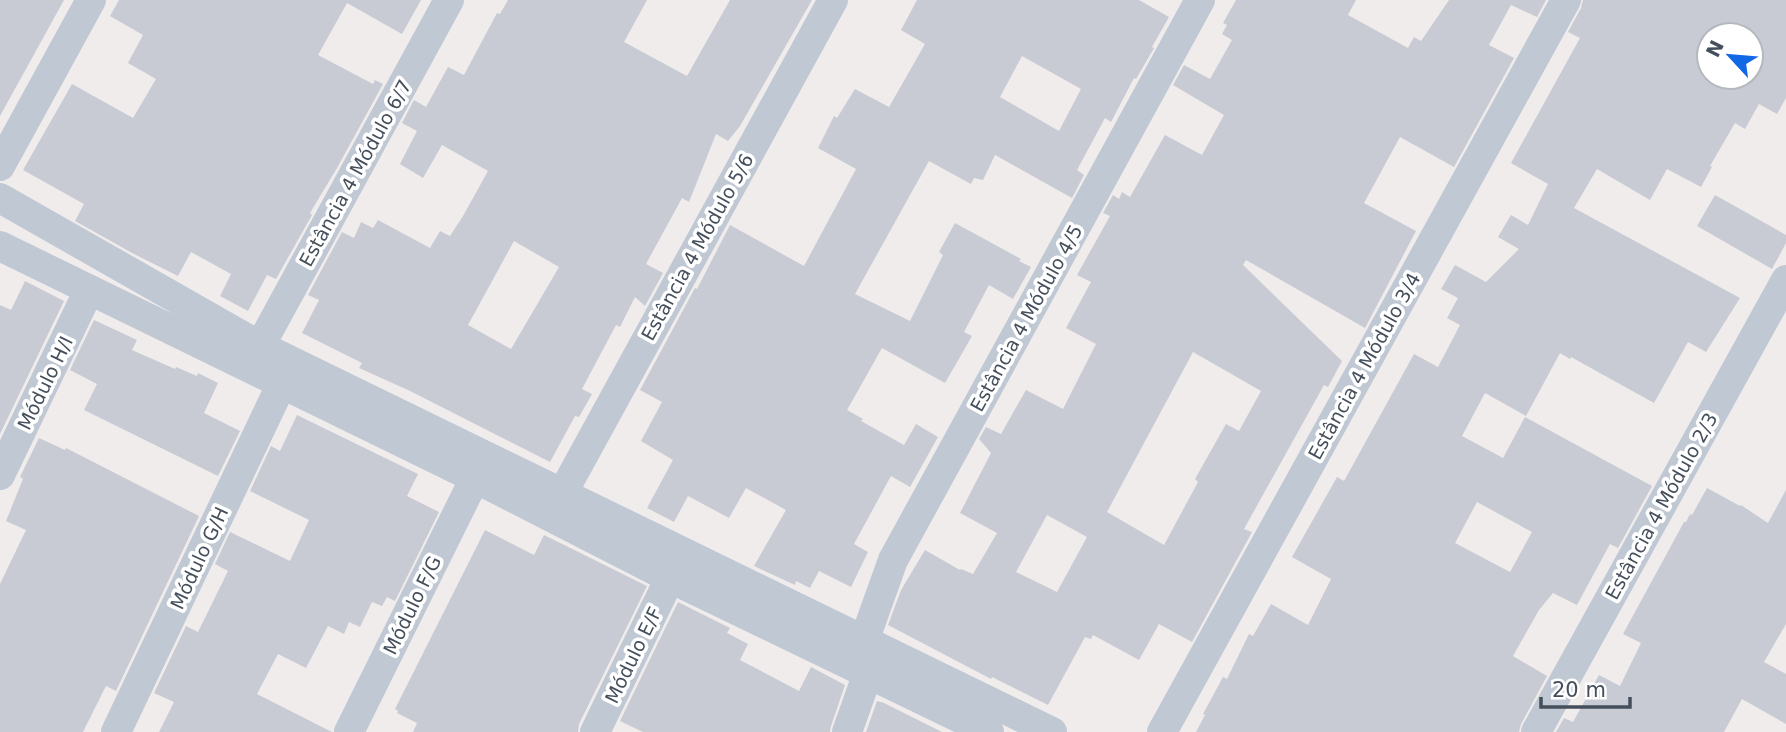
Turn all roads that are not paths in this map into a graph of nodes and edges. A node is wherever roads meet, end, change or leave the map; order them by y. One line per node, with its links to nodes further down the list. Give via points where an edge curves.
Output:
1 (91, 0): 6 (street)
2 (449, 0): 11 (street, Estância 4 Módulo 6/7)
3 (833, 0): 16 (street, Estância 4 Módulo 5/6)
4 (1200, 0): 18 (street, Estância 4 Módulo 4/5, via 893,560)
5 (1566, 0): 26 (street, Estância 4 Módulo 3/4)
6 (0, 166)
7 (0, 198): 11 (street)
8 (0, 246): 10 (street)
9 (1786, 280): 27 (street, Estância 4 Módulo 2/3)
10 (89, 290): 12 (street); 14 (street, Módulo H/I)
11 (260, 346): 13 (street)
12 (282, 383): 13 (street); 20 (street, Módulo G/H)
13 (434, 445): 15 (street); 16 (street)
14 (0, 475)
15 (475, 478): 17 (street); 21 (street, Módulo F/G)
16 (562, 494): 18 (street)
17 (670, 578): 19 (street); 22 (street, Módulo E/F)
18 (864, 642): 19 (street); 25 (street)
19 (868, 673): 23 (street); 24 (street)
20 (116, 732)
21 (349, 732)
22 (596, 732)
23 (847, 732)
24 (989, 732)
25 (1052, 732)
26 (1162, 732)
27 (1536, 732)

